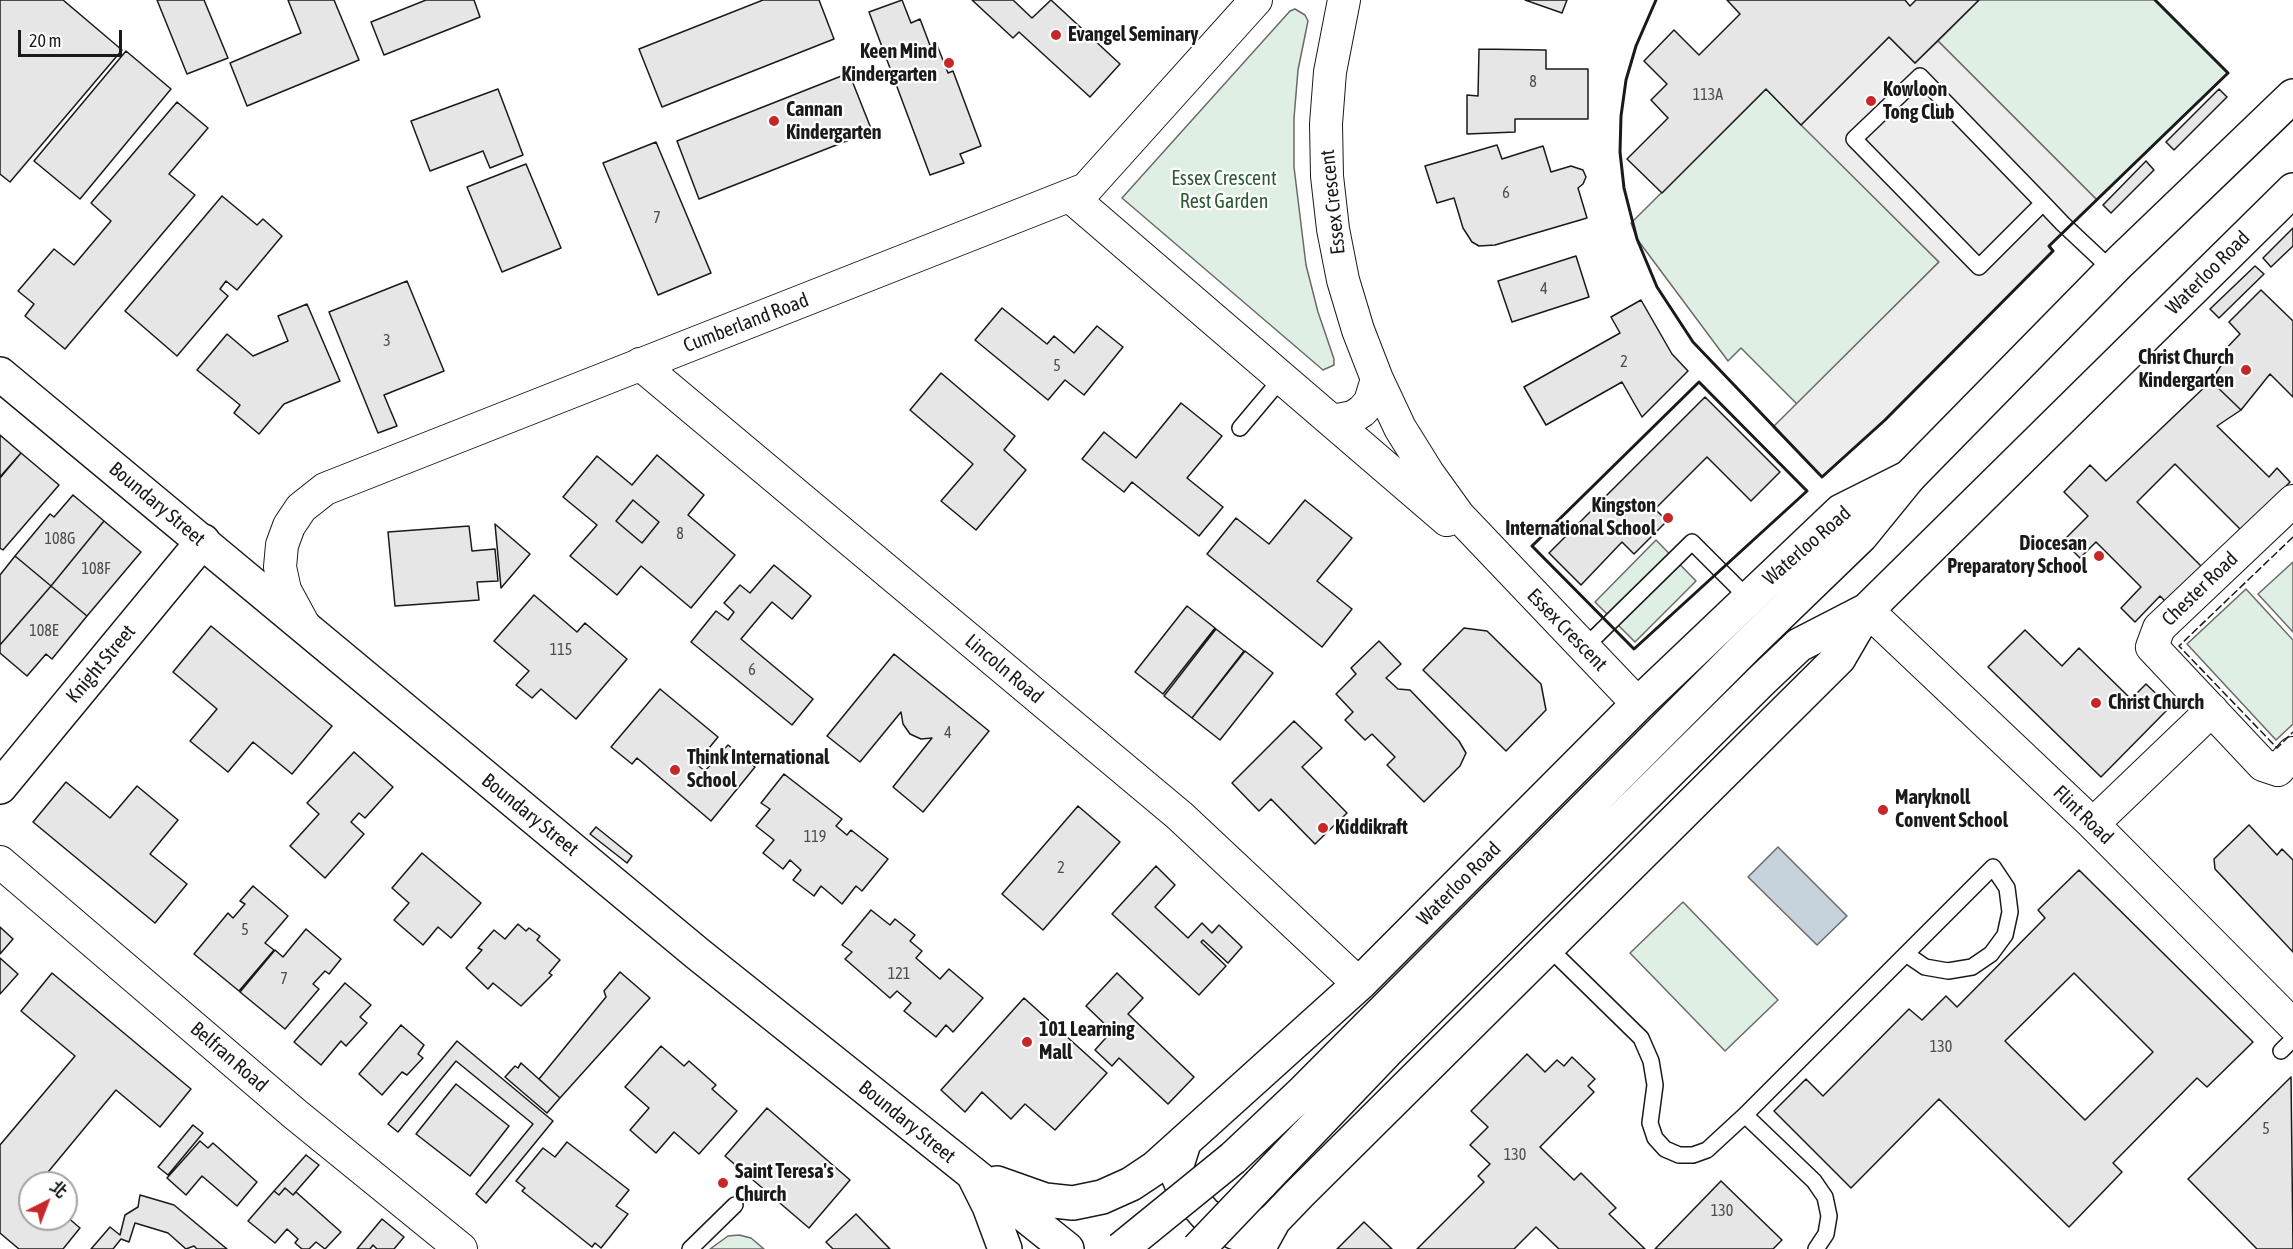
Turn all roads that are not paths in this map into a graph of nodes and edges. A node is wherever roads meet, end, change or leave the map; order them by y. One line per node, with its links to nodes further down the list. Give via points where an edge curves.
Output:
1 (1256, 0): 5 (street, Cumberland Road, via 1086,189)
2 (1338, 7): 11 (street, Essex Crescent, via 1326,124 1328,187 1343,280)
3 (2293, 96): 7 (main road, Waterloo Road)
4 (2293, 190): 19 (main road, Waterloo Road)
5 (1070, 196): 8 (street, Cumberland Road); 10 (street, Essex Crescent)
6 (2043, 203): 6 (lane, via 1979,267 1854,139 1920,76); 7 (lane)
7 (2112, 270): 14 (main road, Waterloo Road)
8 (640, 364): 21 (street, Cumberland Road, via 312,497 289,525 279,567 289,597); 31 (street, Lincoln Road, via 1180,816)
9 (0, 374): 16 (main road, Boundary Street)
10 (1282, 378): 12 (street, Essex Crescent); 13 (lane)
11 (1377, 379): 12 (street, via 1370,402 1362,411); 17 (street, Essex Crescent, via 1400,428 1428,473)
12 (1332, 421): 17 (street, Essex Crescent, via 1465,536)
13 (1240, 428)
14 (1910, 477): 18 (main road, Waterloo Road, via 1841,511); 20 (main road, Waterloo Road)
15 (2293, 501): 24 (street, Chester Road, via 2159,628 2152,647)
16 (203, 541): 21 (main road, Boundary Street); 26 (main road, Knight Street)
17 (1495, 556): 22 (street, Essex Crescent)
18 (1748, 598): 22 (lane, via 1692,542); 23 (main road, Waterloo Road)
19 (1867, 610): 20 (main road, Waterloo Road); 27 (street, Flint Road); 29 (main road, Waterloo Road, via 1839,658)
20 (1786, 632): 37 (main road, Waterloo Road, via 1761,681 1377,1061); 44 (main road, Waterloo Road, bridge, via 1747,645 1268,1126)
21 (309, 633): 36 (main road, Boundary Street, via 698,954)
22 (1584, 648): 23 (street, Essex Crescent)
23 (1638, 704): 31 (main road, Waterloo Road)
24 (2212, 710): 25 (street, Chester Road, via 2263,765 2278,770); 27 (street)
25 (2293, 753)
26 (0, 787)
27 (2094, 824): 32 (street, Flint Road)
28 (0, 862): 40 (street, Belfran Road)
29 (1548, 947): 34 (lane, via 1641,1038 1651,1061 1654,1085 1650,1124 1665,1149 1679,1155 1707,1150); 39 (main road, Waterloo Road)
30 (1906, 954): 30 (lane, via 1930,931 1993,867 2007,888 2010,912 2005,935 1992,954 1972,967 1948,971 1925,967); 34 (lane)
31 (1359, 984): 35 (main road, Waterloo Road)
32 (2287, 1038): 33 (lane)
33 (2293, 1039)
34 (1745, 1115): 48 (lane, via 1814,1181 1825,1197 1829,1216 1826,1234)
35 (1184, 1143): 36 (main road, Waterloo Road, via 1131,1184 1102,1197 1073,1203 1045,1200); 39 (main road, via 1178,1176 1184,1190 1205,1214 1227,1229 1252,1235)
36 (973, 1174): 42 (main road); 43 (main road, Boundary Street)
37 (1260, 1184): 45 (main road, bridge); 46 (main road, Waterloo Road, bridge)
38 (735, 1205): 41 (lane)
39 (1274, 1220): 47 (main road, Waterloo Road)
40 (446, 1244)
41 (690, 1249)
42 (1005, 1249)
43 (1067, 1249)
44 (1121, 1249)
45 (1198, 1249)
46 (1212, 1249)
47 (1258, 1249)
48 (1816, 1249)

